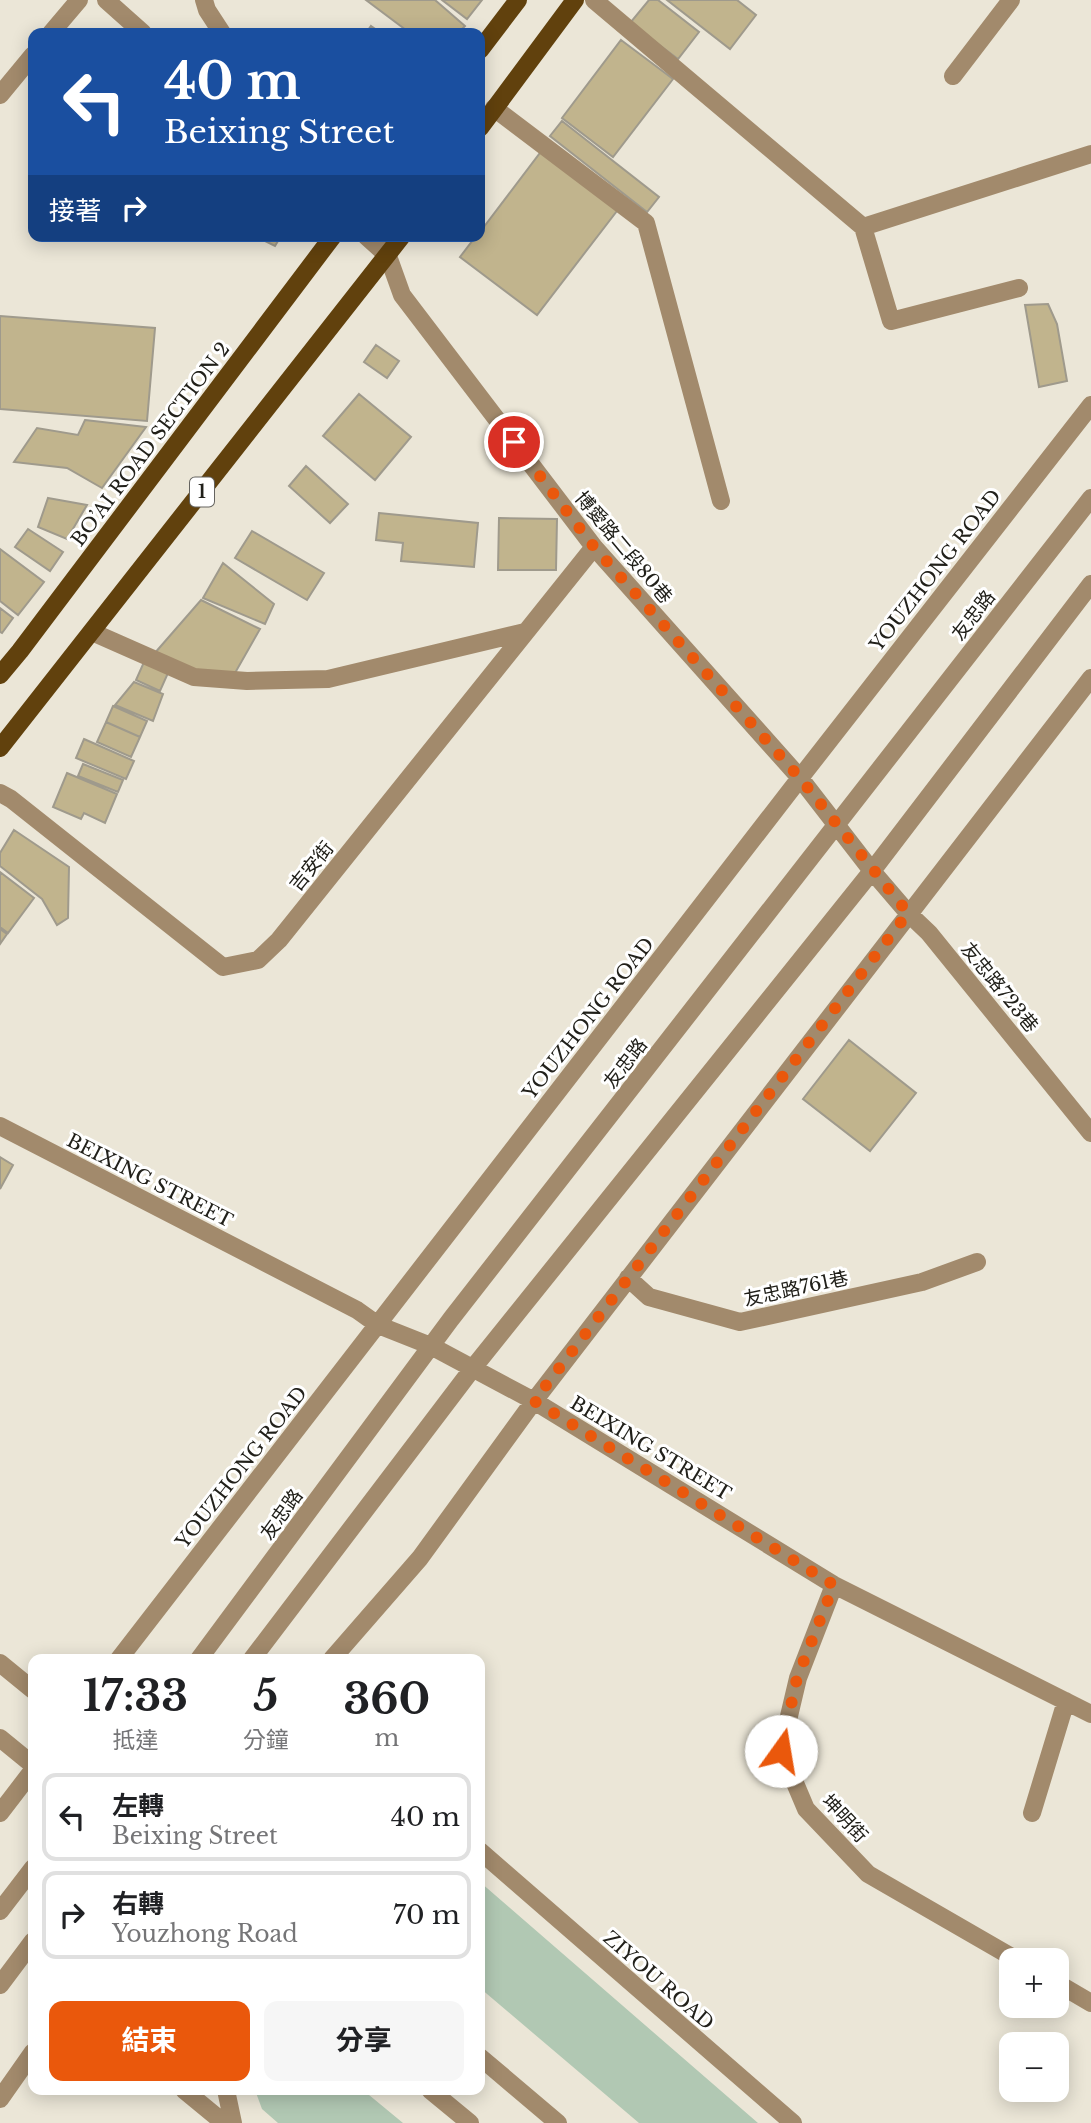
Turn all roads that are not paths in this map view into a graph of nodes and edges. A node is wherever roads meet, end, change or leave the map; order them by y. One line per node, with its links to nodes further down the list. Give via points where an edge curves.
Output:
1 (79, 0): 8 (street)
2 (106, 0): 9 (street)
3 (204, 0): 10 (street)
4 (518, 0): 11 (main road)
5 (575, 0): 15 (main road)
6 (594, 0): 18 (street)
7 (1012, 0): 13 (street)
8 (55, 28)
9 (137, 28)
10 (219, 28)
11 (485, 43)
12 (28, 61): 14 (street)
13 (953, 76)
14 (0, 95)
15 (494, 108): 16 (main road); 26 (street, via 646,223)
16 (485, 121)
17 (1091, 153): 18 (street)
18 (863, 228): 23 (street, via 891,321)
19 (328, 242): 31 (main road, BO’AI ROAD SECTION 2)
20 (373, 242): 22 (street, 博愛路二段80巷)
21 (398, 242): 22 (main road, 1)
22 (388, 256): 27 (street, 博愛路二段80巷, via 402,295); 29 (main road, 1)
23 (1020, 288)
24 (1091, 405): 34 (street, YOUZHONG ROAD)
25 (1091, 498): 36 (street, 友忠路)
26 (721, 501)
27 (594, 547): 30 (street, 吉安街); 34 (street, 博愛路二段80巷)
28 (1091, 584): 37 (street)
29 (92, 632): 30 (street, via 194,677 247,681 328,678); 33 (main road, 1)
30 (525, 632): 35 (street, 吉安街, via 279,940 258,960 223,967)
31 (0, 675)
32 (1091, 678): 38 (street)
33 (0, 748)
34 (800, 778): 36 (street, 博愛路二段80巷); 43 (street, YOUZHONG ROAD)
35 (0, 793)
36 (837, 825): 37 (street, 博愛路二段80巷); 44 (street, 友忠路)
37 (872, 871): 38 (street, 友忠路723巷); 45 (street)
38 (908, 913): 40 (street, 友忠路723巷); 42 (street)
39 (0, 1126): 43 (street, BEIXING STREET)
40 (1091, 1133)
41 (977, 1262): 42 (street, 友忠路761巷, via 922,1282 740,1322 649,1297)
42 (628, 1278): 46 (street)
43 (378, 1325): 44 (street, BEIXING STREET); 48 (street, YOUZHONG ROAD)
44 (431, 1346): 45 (street, BEIXING STREET); 49 (street, 友忠路)
45 (473, 1368): 46 (street, BEIXING STREET); 50 (street)
46 (534, 1401): 47 (street, BEIXING STREET); 51 (street, via 420,1558)
47 (834, 1585): 54 (street, BEIXING STREET); 66 (street, 坤明街, via 797,1678 781,1751 806,1809 868,1874)
48 (124, 1654)
49 (204, 1654)
50 (256, 1654)
51 (336, 1654)
52 (0, 1662): 53 (street)
53 (28, 1686)
54 (1083, 1705): 58 (street)
55 (0, 1738): 56 (street)
56 (28, 1763)
57 (28, 1775): 59 (street)
58 (1032, 1812)
59 (0, 1813)
60 (485, 1856): 62 (street, ZIYOU ROAD)
61 (485, 1862): 62 (street, ZIYOU ROAD)
62 (498, 1868): 80 (street, ZIYOU ROAD)
63 (28, 1875): 64 (street)
64 (0, 1911)
65 (28, 1948): 67 (street)
66 (999, 1950)
67 (0, 1985)
68 (1069, 1990): 69 (street)
69 (1091, 2003)
70 (28, 2059): 75 (street)
71 (485, 2061): 79 (street)
72 (190, 2095): 76 (street)
73 (227, 2095): 77 (street)
74 (436, 2095): 78 (street)
75 (0, 2099)
76 (224, 2123)
77 (233, 2123)
78 (470, 2123)
79 (558, 2123)
80 (793, 2123)

